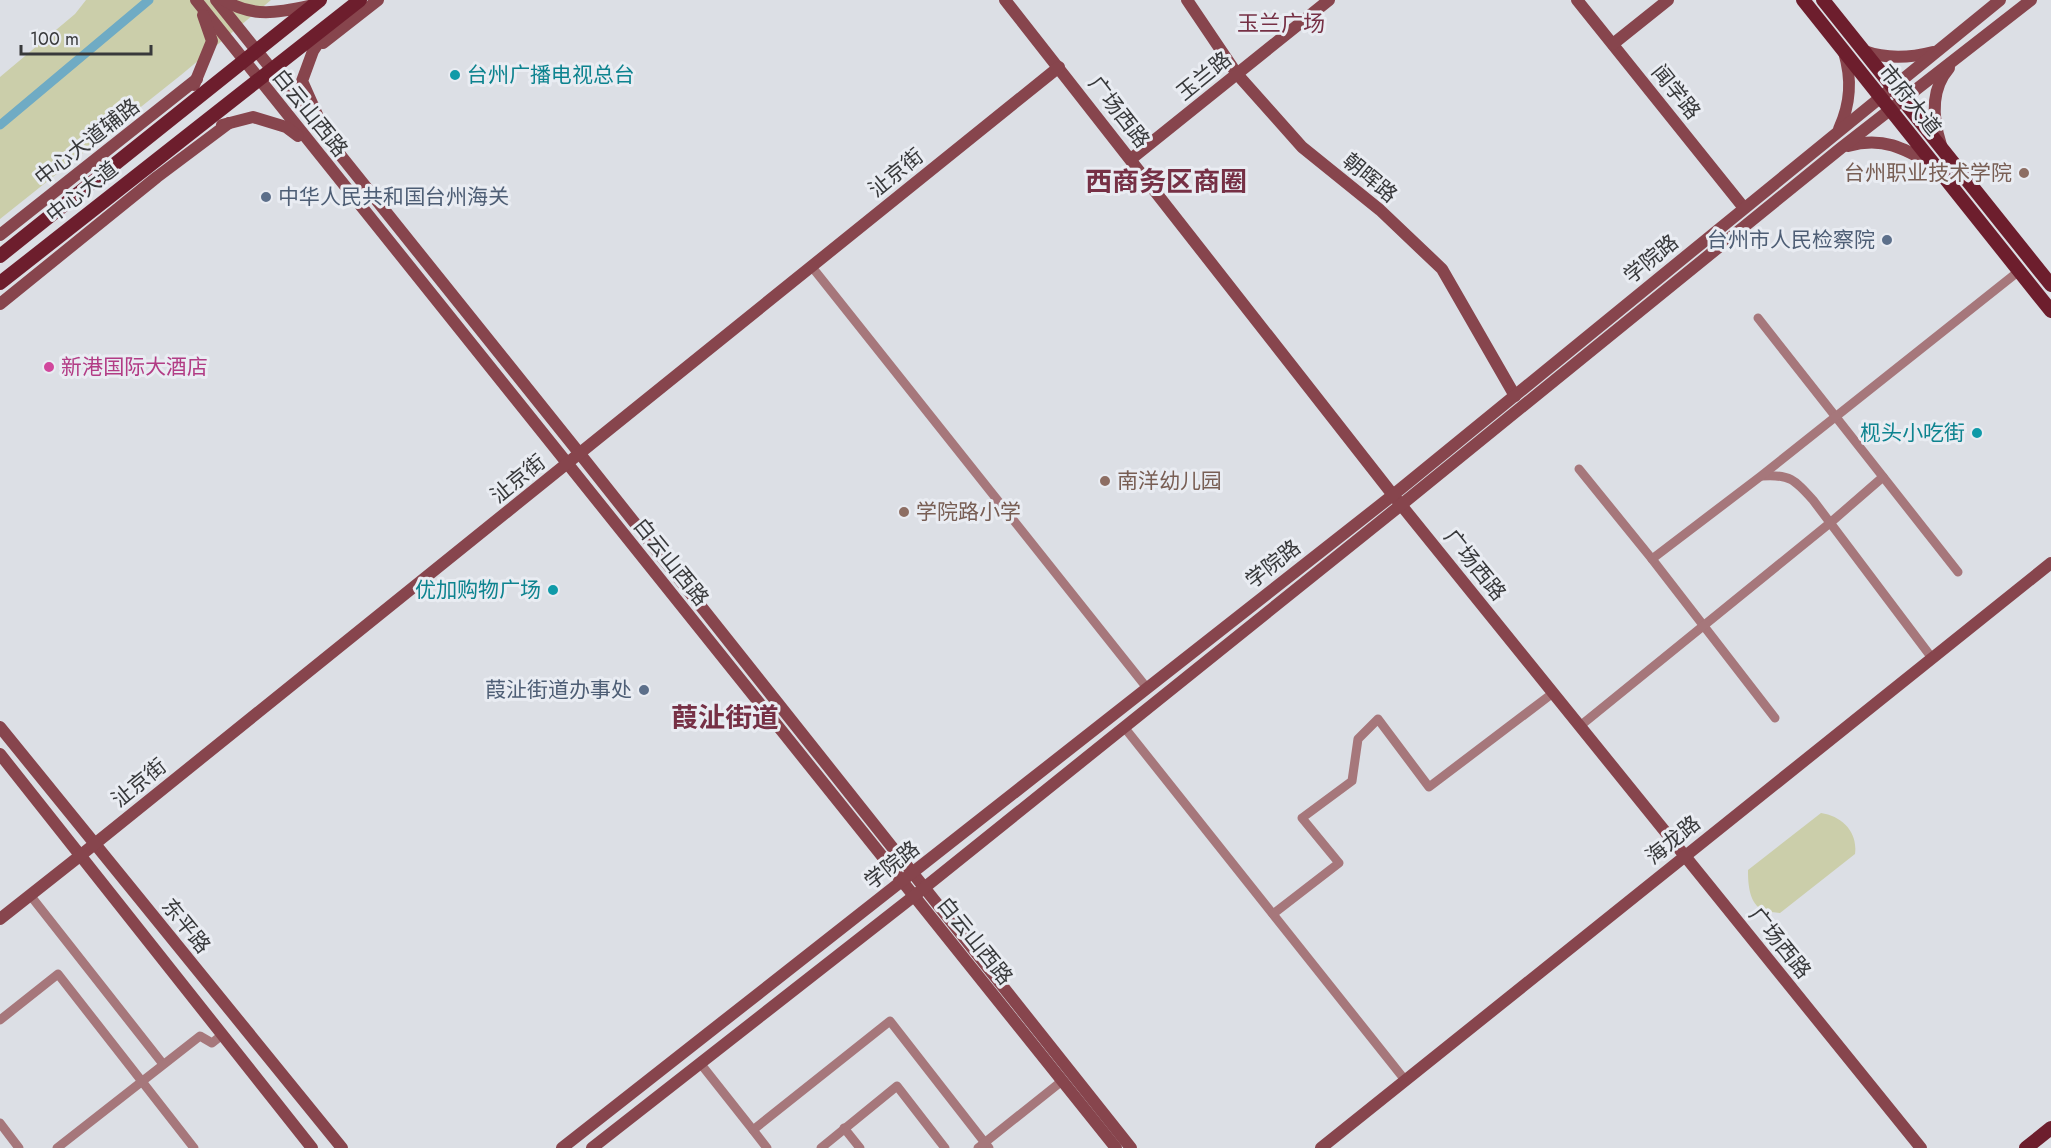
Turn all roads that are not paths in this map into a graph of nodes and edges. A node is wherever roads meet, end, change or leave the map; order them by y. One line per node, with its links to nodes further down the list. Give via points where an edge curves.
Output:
1 (216, 0): 21 (main road, 白云山西路)
2 (224, 0): 17 (main road, 中心大道, via 254,13)
3 (294, 0): 17 (main road)
4 (360, 0): 18 (main road, 中心大道)
5 (378, 0): 22 (main road)
6 (1005, 0): 27 (main road, 广场西路)
7 (1187, 0): 29 (main road, 朝晖路)
8 (1329, 0): 29 (main road, 玉兰路)
9 (1577, 0): 19 (main road, 闻学路)
10 (1668, 0): 19 (main road)
11 (1803, 0): 20 (main road, 市府大道)
12 (1823, 0): 23 (main road, 市府大道)
13 (2000, 0): 24 (main road, 学院路)
14 (2031, 0): 25 (main road, 学院路)
15 (197, 1): 26 (main road, 白云山西路); 30 (main road, 中心大道, via 212,41)
16 (317, 2): 17 (main road, 中心大道); 21 (main road, 中心大道)
17 (279, 12)
18 (333, 21): 22 (main road, 白云山西路); 28 (main road, 中心大道)
19 (1613, 44): 46 (main road, 闻学路)
20 (1843, 50): 33 (main road, 市府大道); 38 (main road, via 1849,71 1849,99)
21 (256, 51): 26 (main road, 中心大道); 28 (main road, 白云山西路)
22 (313, 51): 40 (main road, 白云山西路, via 302,81)
23 (1864, 51): 24 (main road, via 1903,57); 32 (main road, 市府大道)
24 (1937, 51): 32 (main road, 学院路)
25 (1957, 58): 34 (main road, 学院路); 42 (main road, via 1945,72 1935,101 1934,119)
26 (244, 60): 31 (main road, 白云山西路); 35 (main road, 中心大道)
27 (1059, 67): 44 (main road, 广场西路); 49 (main road, 沚京街)
28 (272, 70): 31 (main road, 中心大道); 40 (main road, 白云山西路)
29 (1237, 74): 44 (main road, 玉兰路); 56 (main road, 朝晖路, via 1302,147 1380,210 1442,269)
30 (197, 80): 35 (main road, 中心大道); 47 (main road, 中心大道辅路)
31 (259, 80): 39 (main road, 中心大道); 43 (main road, 白云山西路)
32 (1893, 87): 33 (main road, 学院路); 34 (main road, 市府大道)
33 (1880, 97): 36 (main road, 市府大道); 38 (main road, 学院路)
34 (1903, 100): 36 (main road, 学院路); 42 (main road, 市府大道)
35 (181, 110): 48 (main road, 中心大道)
36 (1891, 110): 41 (main road, 学院路); 45 (main road, 市府大道)
37 (229, 123): 39 (main road, 中心大道); 43 (main road, 中心大道, via 253,117 286,127); 53 (main road)
38 (1838, 132): 46 (main road, 学院路)
39 (189, 135): 51 (main road, 中心大道)
40 (334, 148): 58 (main road, 白云山西路)
41 (1841, 148): 45 (main road, via 1887,143); 63 (main road, 学院路)
42 (1942, 149): 52 (main road, 市府大道)
43 (317, 152): 59 (main road, 白云山西路)
44 (1131, 159): 63 (main road, 广场西路)
45 (1936, 166): 50 (main road, 市府大道)
46 (1744, 208): 56 (main road, 学院路)
47 (0, 235)
48 (0, 256)
49 (812, 267): 58 (main road, 沚京街); 70 (street)
50 (2019, 271): 54 (main road, 市府大道); 57 (street)
51 (0, 283)
52 (2051, 285)
53 (0, 304)
54 (2051, 311)
55 (1758, 318): 57 (street)
56 (1515, 396): 63 (main road, 学院路)
57 (1836, 417): 61 (street); 62 (street)
58 (580, 454): 59 (main road, 沚京街); 80 (main road, 白云山西路)
59 (567, 464): 77 (main road, 沚京街); 81 (main road, 白云山西路)
60 (1579, 469): 65 (street)
61 (1761, 476): 64 (street, via 1795,480); 65 (street)
62 (1883, 477): 64 (street); 67 (street)
63 (1397, 500): 70 (main road, 学院路); 71 (main road, 广场西路); 75 (main road, 学院路)
64 (1830, 523): 68 (street); 69 (street)
65 (1652, 559): 68 (street)
66 (2051, 563): 69 (main road, 海龙路)
67 (1958, 572)
68 (1703, 627): 72 (street); 73 (street)
69 (1932, 658): 79 (main road, 海龙路)
70 (1147, 688): 80 (main road, 学院路)
71 (1553, 693): 73 (main road, 广场西路); 85 (street, via 1429,787 1378,719 1358,739 1352,781 1302,818 1339,863)
72 (1775, 718)
73 (1580, 726): 79 (main road, 广场西路)
74 (0, 727): 77 (main road, 东平路)
75 (1124, 727): 82 (main road, 学院路); 85 (street)
76 (0, 754): 78 (main road, 东平路)
77 (94, 844): 78 (main road, 沚京街); 103 (main road, 东平路)
78 (81, 855): 83 (main road, 沚京街); 88 (main road, 东平路)
79 (1685, 856): 91 (main road, 海龙路); 113 (main road, 广场西路)
80 (913, 873): 81 (main road, 学院路); 82 (main road, 白云山西路)
81 (902, 881): 84 (main road, 白云山西路); 104 (main road, 学院路)
82 (924, 887): 84 (main road, 学院路); 111 (main road, 白云山西路)
83 (30, 895): 86 (main road, 沚京街); 90 (street)
84 (914, 896): 89 (main road, 学院路); 93 (main road, 白云山西路)
85 (1273, 914): 91 (street)
86 (0, 919)
87 (0, 1020): 92 (street, via 58,974)
88 (222, 1035): 90 (street, via 212,1043 200,1036); 102 (main road, 东平路)
89 (700, 1063): 97 (street); 105 (main road, 学院路)
90 (163, 1064): 92 (street)
91 (1405, 1080): 112 (main road, 海龙路)
92 (142, 1081): 100 (street); 101 (street)
93 (1062, 1081): 98 (street); 110 (main road, 白云山西路)
94 (0, 1123): 99 (street)
95 (844, 1128): 107 (street); 108 (street); 109 (street, via 897,1086)
96 (2051, 1128): 114 (main road)
97 (753, 1130): 98 (street, via 890,1022); 106 (street)
98 (984, 1146)
99 (19, 1148)
100 (57, 1148)
101 (194, 1148)
102 (312, 1148)
103 (342, 1148)
104 (562, 1148)
105 (592, 1148)
106 (767, 1148)
107 (821, 1148)
108 (860, 1148)
109 (945, 1148)
110 (1116, 1148)
111 (1131, 1148)
112 (1321, 1148)
113 (1921, 1148)
114 (2026, 1148)

